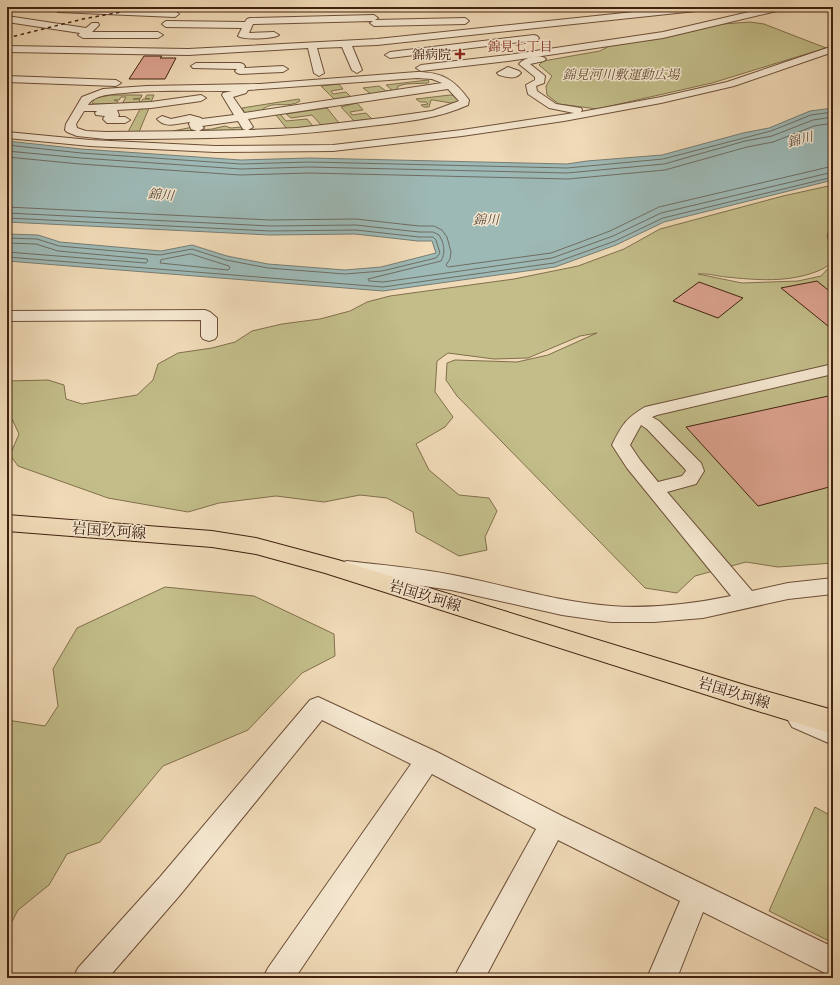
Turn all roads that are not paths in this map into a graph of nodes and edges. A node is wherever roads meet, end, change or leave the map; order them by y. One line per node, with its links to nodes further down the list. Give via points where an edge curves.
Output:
1 (373, 7): 12 (street)
2 (705, 7): 7 (street)
3 (782, 7): 10 (street)
4 (606, 8): 13 (street)
5 (57, 9): 6 (street)
6 (178, 10): 17 (street)
7 (656, 12): 13 (street); 16 (street)
8 (728, 12): 10 (street)
9 (38, 15): 14 (street)
10 (742, 17): 16 (street)
11 (7, 20): 14 (street)
12 (374, 20): 18 (street, via 279,17 250,21); 21 (street, via 466,19); 26 (street)
13 (625, 20): 15 (street); 16 (street)
14 (19, 21): 19 (street); 22 (street, via 91,28 83,35)
15 (573, 22): 20 (street); 21 (street)
16 (681, 23): 25 (street, via 612,43)
17 (166, 24): 18 (street); 22 (street)
18 (249, 25): 23 (street, via 243,36)
19 (7, 26)
20 (587, 30)
21 (471, 32): 26 (street); 28 (street)
22 (158, 35): 33 (street)
23 (282, 35)
24 (543, 36): 28 (street)
25 (600, 41): 35 (street); 59 (street, via 579,52 528,61 524,64 540,76 540,81 532,85 532,92 547,105)
26 (377, 42): 27 (street); 34 (street)
27 (346, 44): 29 (street); 38 (street)
28 (489, 44): 34 (street); 35 (street)
29 (312, 46): 32 (street); 40 (street)
30 (833, 49): 59 (street, via 730,84)
31 (7, 50): 33 (street)
32 (239, 50): 33 (street); 52 (street)
33 (148, 52)
34 (390, 55): 39 (street)
35 (508, 58): 39 (street)
36 (196, 66): 52 (street)
37 (283, 69): 52 (street)
38 (357, 70)
39 (403, 70): 52 (street, via 321,76)
40 (319, 73)
41 (432, 77): 45 (street, via 423,75); 45 (street, via 385,87); 46 (street, via 445,79); 48 (street, via 432,83 403,86)
42 (7, 79): 43 (street)
43 (83, 82): 52 (street, via 117,83); 55 (street, via 87,86 109,88)
44 (312, 84): 45 (street); 49 (street); 51 (street)
45 (347, 86): 58 (street)
46 (454, 88): 48 (street); 57 (street, via 464,100 464,103); 58 (street)
47 (187, 91): 52 (street); 55 (street); 55 (street)
48 (405, 92): 58 (street)
49 (274, 93): 52 (street); 52 (street); 53 (street)
50 (97, 94): 55 (street); 55 (street); 61 (street, via 86,99)
51 (322, 95): 53 (street); 54 (street)
52 (227, 97): 55 (street); 55 (street, via 208,105); 56 (street); 62 (street); 64 (street); 64 (street)
53 (302, 98): 60 (street, via 303,101 298,104 267,108)
54 (331, 104): 58 (street); 60 (street); 63 (street)
55 (140, 105): 61 (street); 62 (street, via 170,122); 65 (street)
56 (247, 105)
57 (457, 105): 58 (street, via 423,106 391,112); 58 (street, via 433,114)
58 (368, 109): 63 (street)
59 (598, 112): 69 (street, via 462,133 333,148 215,149 90,143)
60 (274, 114): 64 (street, via 261,120 265,127); 66 (street, via 289,120 309,117); 68 (street)
61 (91, 119): 65 (street, via 109,122 105,129)
62 (197, 119): 64 (street, via 195,127 201,129 224,125); 67 (street)
63 (350, 125): 66 (street)
64 (246, 126): 67 (street); 68 (street)
65 (122, 128): 67 (street)
66 (319, 128): 68 (street)
67 (145, 132)
68 (284, 132)
69 (7, 135)
70 (7, 316): 71 (street, via 205,315 209,318)
71 (209, 336)
72 (833, 369): 73 (street, via 651,411)
73 (639, 417): 74 (street, via 630,425 621,445); 74 (street, via 653,424 695,471 689,480)
74 (654, 489): 78 (street)
75 (7, 523): 76 (main road, 岩国玖珂線, via 212,539 256,546)
76 (330, 566): 78 (street, via 451,582 562,607 611,614 696,611); 79 (main road, 岩国玖珂線)
77 (833, 586): 78 (street, via 788,591)
78 (747, 600)
79 (748, 697): 80 (main road, 岩国玖珂線); 81 (street)
80 (833, 722)
81 (833, 736)
82 (428, 760): 83 (street); 86 (street, via 318,707 170,886); 87 (street)
83 (553, 824): 84 (street); 88 (street)
84 (697, 894): 85 (street); 89 (street)
85 (833, 962)
86 (88, 978)
87 (278, 978)
88 (469, 978)
89 (662, 978)

